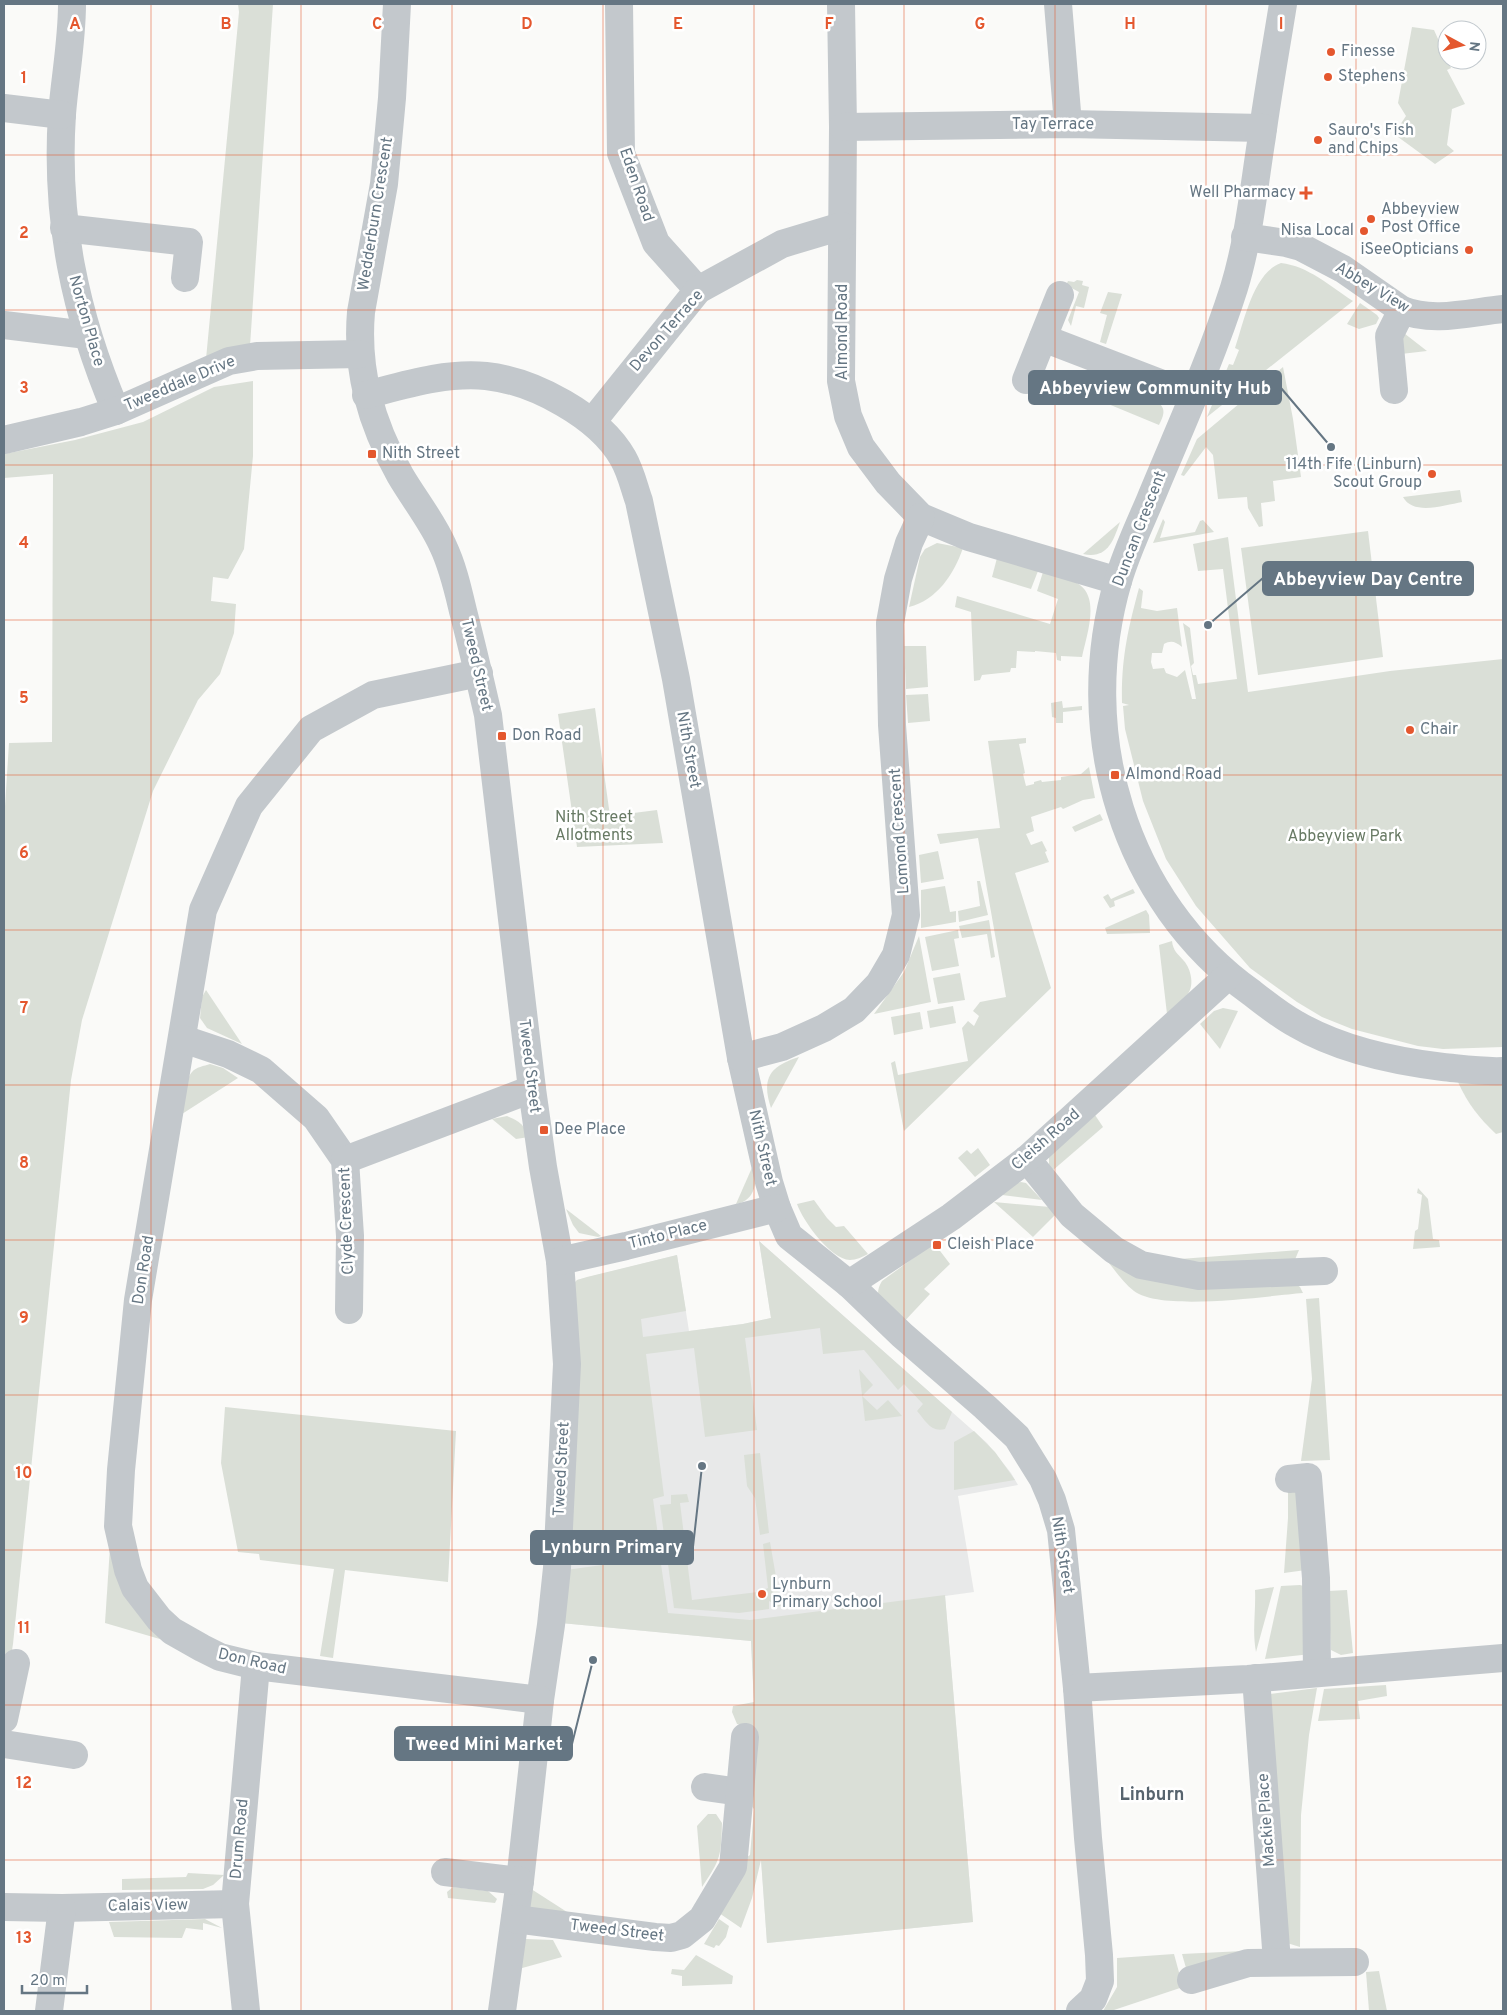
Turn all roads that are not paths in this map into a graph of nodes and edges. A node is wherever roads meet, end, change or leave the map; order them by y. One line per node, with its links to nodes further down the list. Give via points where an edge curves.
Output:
1 (72, 4): 8 (street, Norton Place)
2 (398, 4): 23 (street, Wedderburn Crescent, via 384,184 364,289)
3 (619, 4): 16 (street, Eden Road, via 622,153 656,244)
4 (841, 4): 10 (street, Almond Road)
5 (1058, 4): 9 (street)
6 (1283, 4): 11 (street, Duncan Crescent)
7 (4, 108): 8 (street)
8 (62, 115): 13 (street, Norton Place)
9 (1068, 124): 10 (street, Tay Terrace); 11 (street, Tay Terrace)
10 (843, 127): 12 (street, Almond Road)
11 (1263, 128): 14 (street, Duncan Crescent)
12 (842, 226): 16 (street, Devon Terrace, via 782,244); 31 (street, Almond Road, via 841,381 848,416 861,447 888,484)
13 (64, 228): 15 (street, via 189,242); 21 (street, Norton Place)
14 (1245, 237): 19 (street, Abbey View, via 1301,247 1343,269); 27 (street, Duncan Crescent, via 1234,287)
15 (185, 278)
16 (698, 290): 29 (street, Devon Terrace)
17 (1060, 295): 22 (street)
18 (1503, 309): 19 (street, Abbey View, via 1443,316)
19 (1402, 310): 25 (street, via 1388,336)
20 (4, 325): 21 (street)
21 (87, 335): 28 (street, Norton Place)
22 (1044, 338): 24 (street); 27 (street)
23 (360, 354): 26 (street, Wedderburn Crescent); 28 (street, Tweeddale Drive, via 257,356 229,361)
24 (1026, 380)
25 (1394, 390)
26 (366, 395): 29 (street, Nith Street, via 430,378 486,376 540,392); 33 (street, Tweed Street, via 378,432 443,546 455,578)
27 (1194, 396): 32 (street, Duncan Crescent)
28 (116, 411): 30 (street, Tweeddale Drive)
29 (592, 422): 36 (street, Nith Street, via 623,457 639,501 676,679)
30 (4, 440)
31 (921, 517): 32 (street, Almond Road, via 960,534); 36 (street, Lomond Crescent, via 898,578 890,623 892,725 906,915 896,954 879,984 854,1010 782,1047)
32 (1118, 581): 34 (street, Duncan Crescent, via 1107,629 1103,711 1108,763 1121,816 1147,876 1201,950)
33 (479, 673): 35 (street, Don Road, via 373,695 311,729 260,792 249,806 203,910); 38 (street, Tweed Street, via 488,715)
34 (1228, 976): 37 (street, Duncan Crescent, via 1295,1024 1328,1040 1410,1062); 39 (street, Cleish Road)
35 (183, 1039): 40 (street, Clyde Crescent, via 228,1054 261,1070 316,1118); 49 (street, Don Road, via 138,1300 118,1526 135,1588 159,1619 172,1631 220,1657)
36 (741, 1058): 41 (street, Nith Street)
37 (1503, 1071)
38 (532, 1089): 40 (street); 42 (street, Tweed Street)
39 (1026, 1158): 43 (street, via 1072,1216 1114,1250 1141,1265 1199,1276); 44 (street, Cleish Road, via 951,1218)
40 (345, 1160): 45 (street, Clyde Crescent, via 350,1236)
41 (777, 1208): 42 (street, Tinto Place); 44 (street, Nith Street, via 789,1236)
42 (560, 1261): 53 (street, Tweed Street, via 568,1364 557,1568)
43 (1324, 1271)
44 (849, 1284): 52 (street, Nith Street, via 1017,1437 1043,1479 1061,1530)
45 (349, 1310)
46 (1307, 1478): 50 (street, via 1316,1578)
47 (1503, 1658): 50 (street)
48 (16, 1663): 54 (street)
49 (256, 1666): 53 (street, Don Road); 62 (street, Drum Road)
50 (1317, 1672): 51 (street)
51 (1256, 1678): 52 (street); 66 (street, Mackie Place)
52 (1077, 1688): 72 (street, Nith Street, via 1100,1981 1093,1999)
53 (540, 1700): 61 (street, Tweed Street)
54 (4, 1718)
55 (745, 1737): 59 (street, Tweed Street)
56 (4, 1744): 57 (street)
57 (74, 1755)
58 (705, 1787): 59 (street)
59 (740, 1792): 65 (street, Tweed Street, via 733,1867 702,1919 682,1935 655,1937)
60 (445, 1872): 61 (street)
61 (520, 1881): 65 (street, Tweed Street)
62 (235, 1904): 64 (street, Calais View); 70 (street, Drum Road)
63 (4, 1907): 64 (street, Calais View)
64 (62, 1908): 69 (street)
65 (515, 1919): 71 (street, Tweed Street)
66 (1278, 1962): 67 (street); 68 (street, via 1248,1962)
67 (1355, 1962)
68 (1191, 1980)
69 (49, 2011)
70 (246, 2011)
71 (502, 2011)
72 (1080, 2011)

